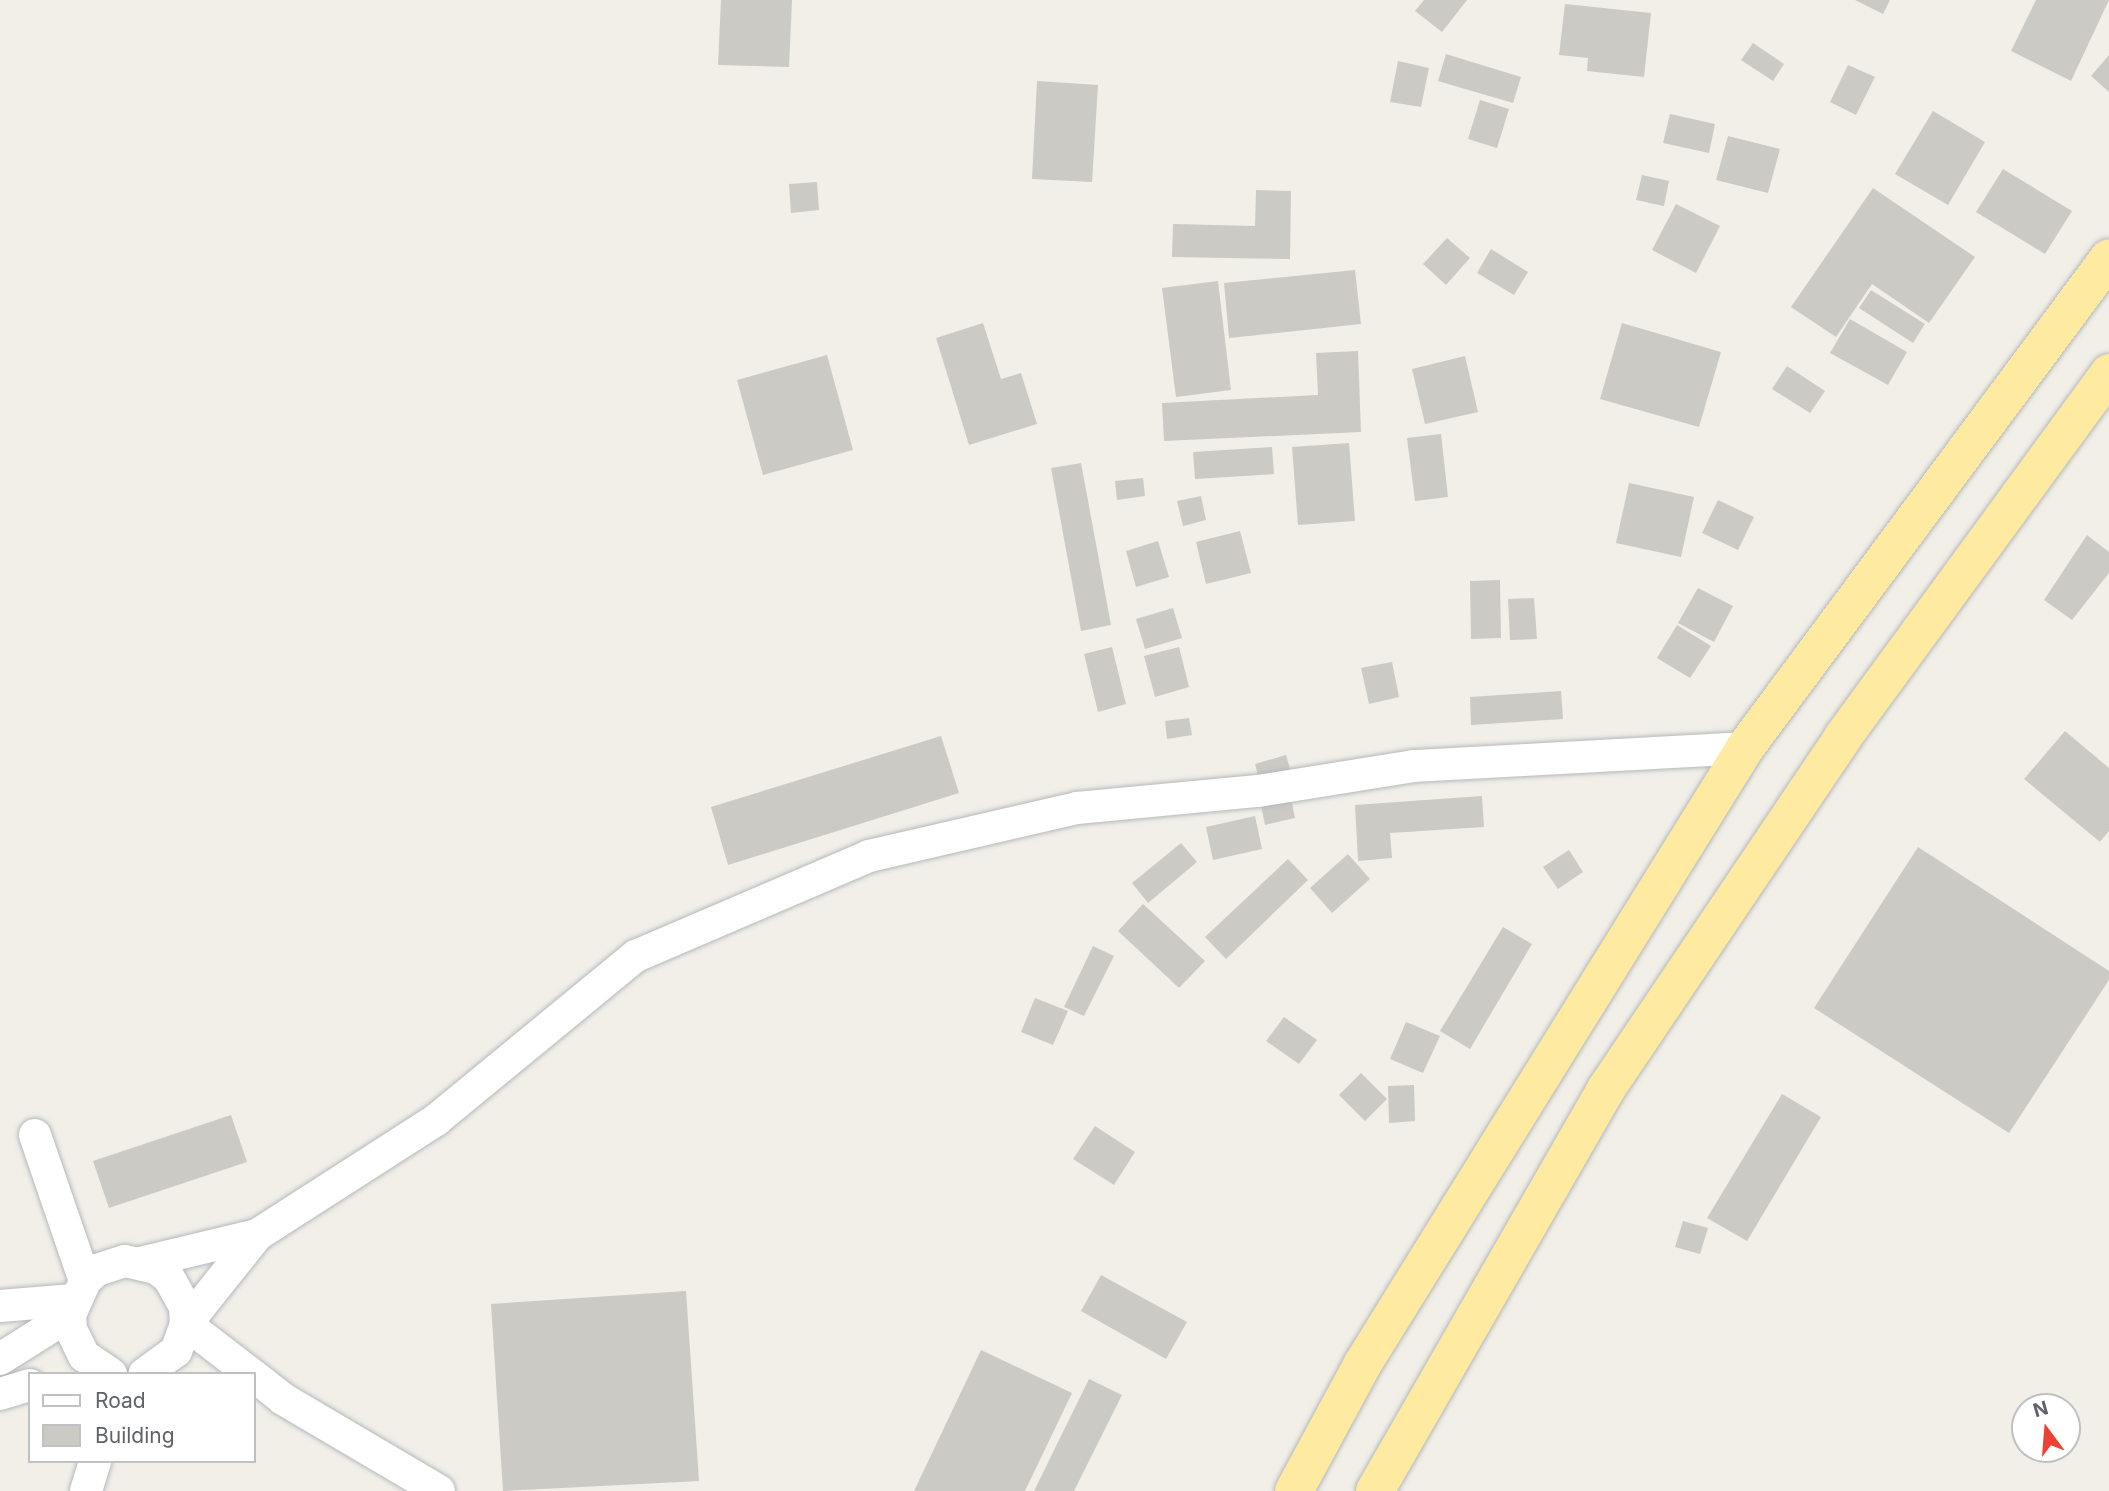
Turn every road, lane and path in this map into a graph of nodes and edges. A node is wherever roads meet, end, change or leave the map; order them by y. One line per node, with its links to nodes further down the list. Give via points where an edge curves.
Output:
1 (2109, 258): 3 (highway)
2 (2109, 373): 22 (highway, via 1843,737 1606,1089)
3 (1745, 748): 5 (street, via 1414,766 1258,791 1077,808 869,856 636,956 436,1120); 21 (highway, via 1362,1365)
4 (35, 1135): 7 (street)
5 (257, 1235): 6 (street); 9 (street)
6 (141, 1263): 7 (street, via 111,1264); 9 (street, via 156,1268 179,1291)
7 (76, 1298): 8 (street); 10 (street); 11 (street, via 76,1343)
8 (0, 1306)
9 (186, 1324): 12 (street, via 176,1351); 13 (street)
10 (0, 1359)
11 (92, 1371)
12 (155, 1372)
13 (248, 1372)
14 (256, 1380): 17 (street)
15 (28, 1386): 16 (street)
16 (0, 1394)
17 (268, 1396): 20 (street)
18 (94, 1463): 19 (street)
19 (86, 1491)
20 (439, 1491)
21 (1294, 1491)
22 (1375, 1491)

